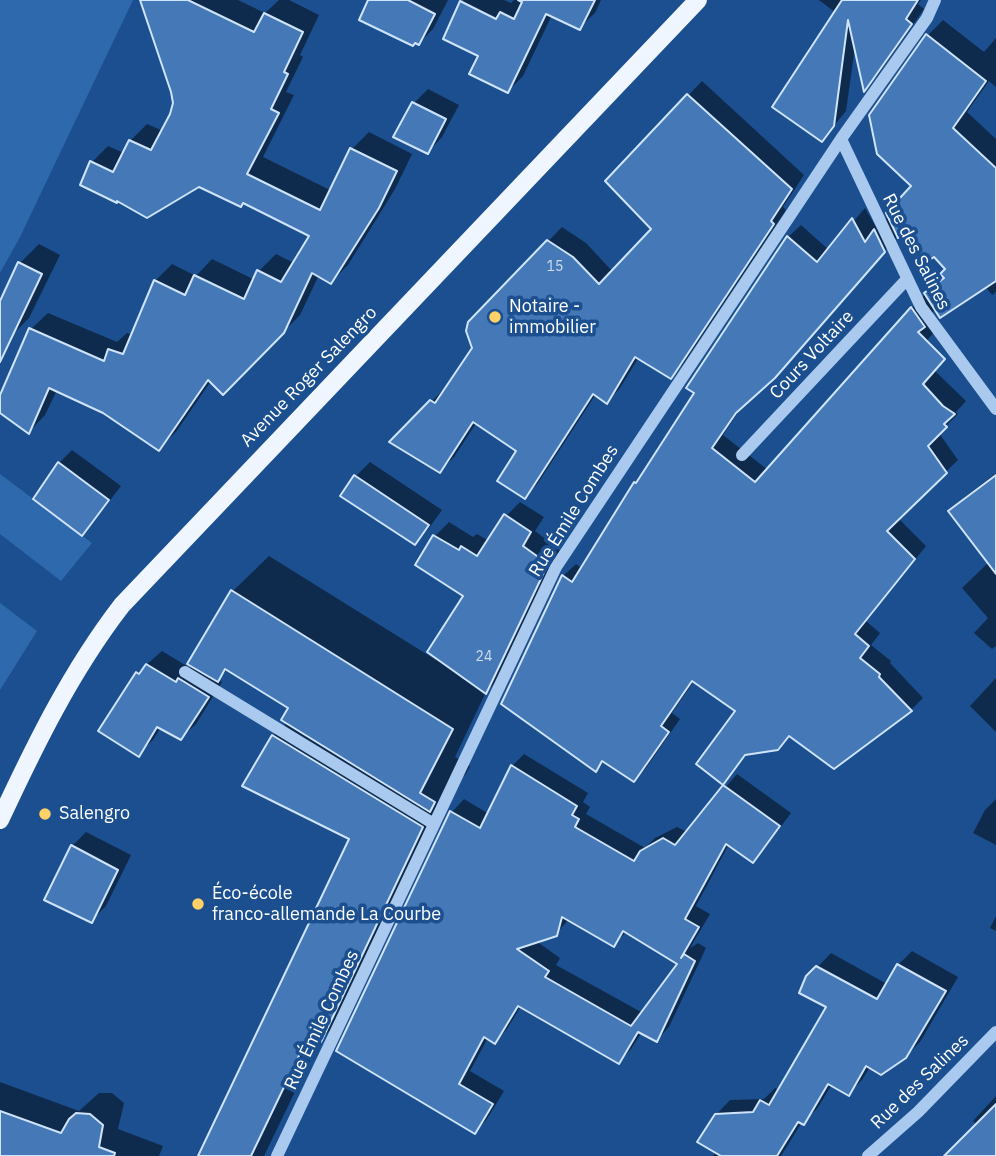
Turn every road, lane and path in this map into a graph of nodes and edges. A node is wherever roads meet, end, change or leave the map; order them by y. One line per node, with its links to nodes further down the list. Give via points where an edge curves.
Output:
1 (698, 0): 8 (main road, Avenue Roger Salengro, via 122,605 68,684)
2 (935, 0): 3 (street, Rue Émile Combes, via 927,19)
3 (841, 139): 4 (street, Rue des Salines); 9 (street, Rue Émile Combes, via 556,567)
4 (907, 279): 5 (street, Rue des Salines, via 921,307); 6 (street, Cours Voltaire)
5 (996, 409)
6 (742, 455)
7 (185, 672): 9 (street)
8 (0, 820)
9 (434, 824): 11 (street, Rue Émile Combes)
10 (996, 1032): 12 (street, Rue des Salines)
11 (277, 1156)
12 (868, 1156)

